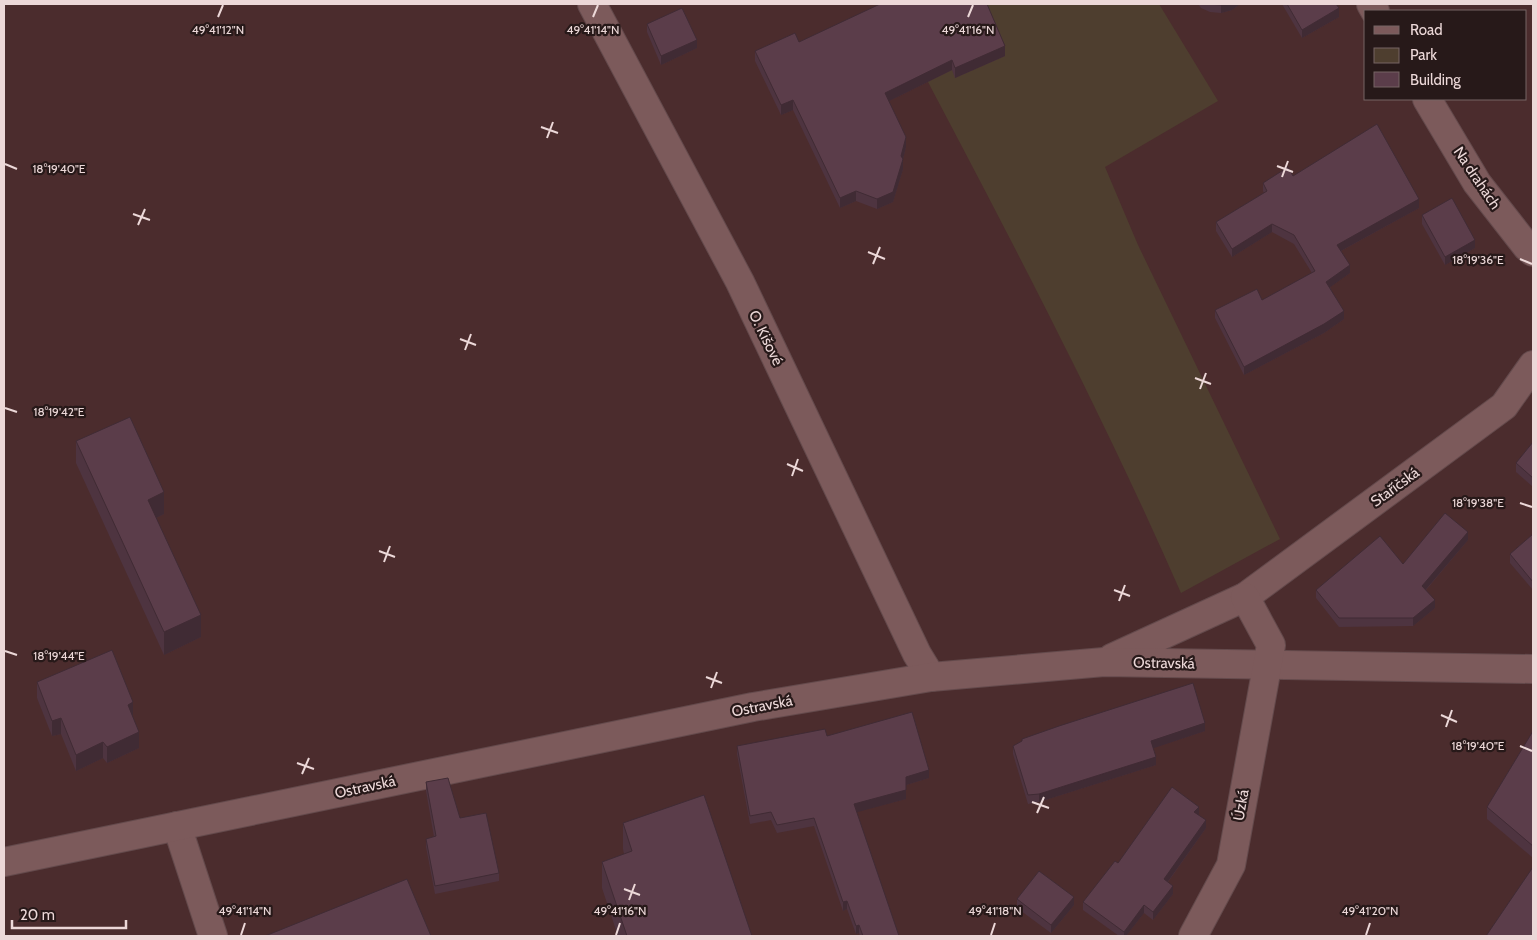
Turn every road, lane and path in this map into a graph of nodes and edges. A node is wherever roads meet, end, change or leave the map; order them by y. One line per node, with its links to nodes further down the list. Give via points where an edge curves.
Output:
1 (592, 4): 9 (street, O. Kišové, via 740,282 917,654)
2 (1428, 100): 3 (street, Na drahách, via 1477,183)
3 (1533, 252)
4 (1533, 365): 5 (street, Staříčská, via 1504,406)
5 (1245, 597): 6 (street, Staříčská); 7 (street, via 1271,645)
6 (1104, 662): 7 (street, Ostravská); 9 (street, Ostravská)
7 (1267, 665): 8 (street, Ostravská); 13 (street, Úzká, via 1231,865)
8 (1533, 669)
9 (931, 677): 10 (street, Ostravská, via 753,707)
10 (177, 826): 11 (street, Ostravská); 12 (street)
11 (4, 862)
12 (213, 936)
13 (1193, 936)

